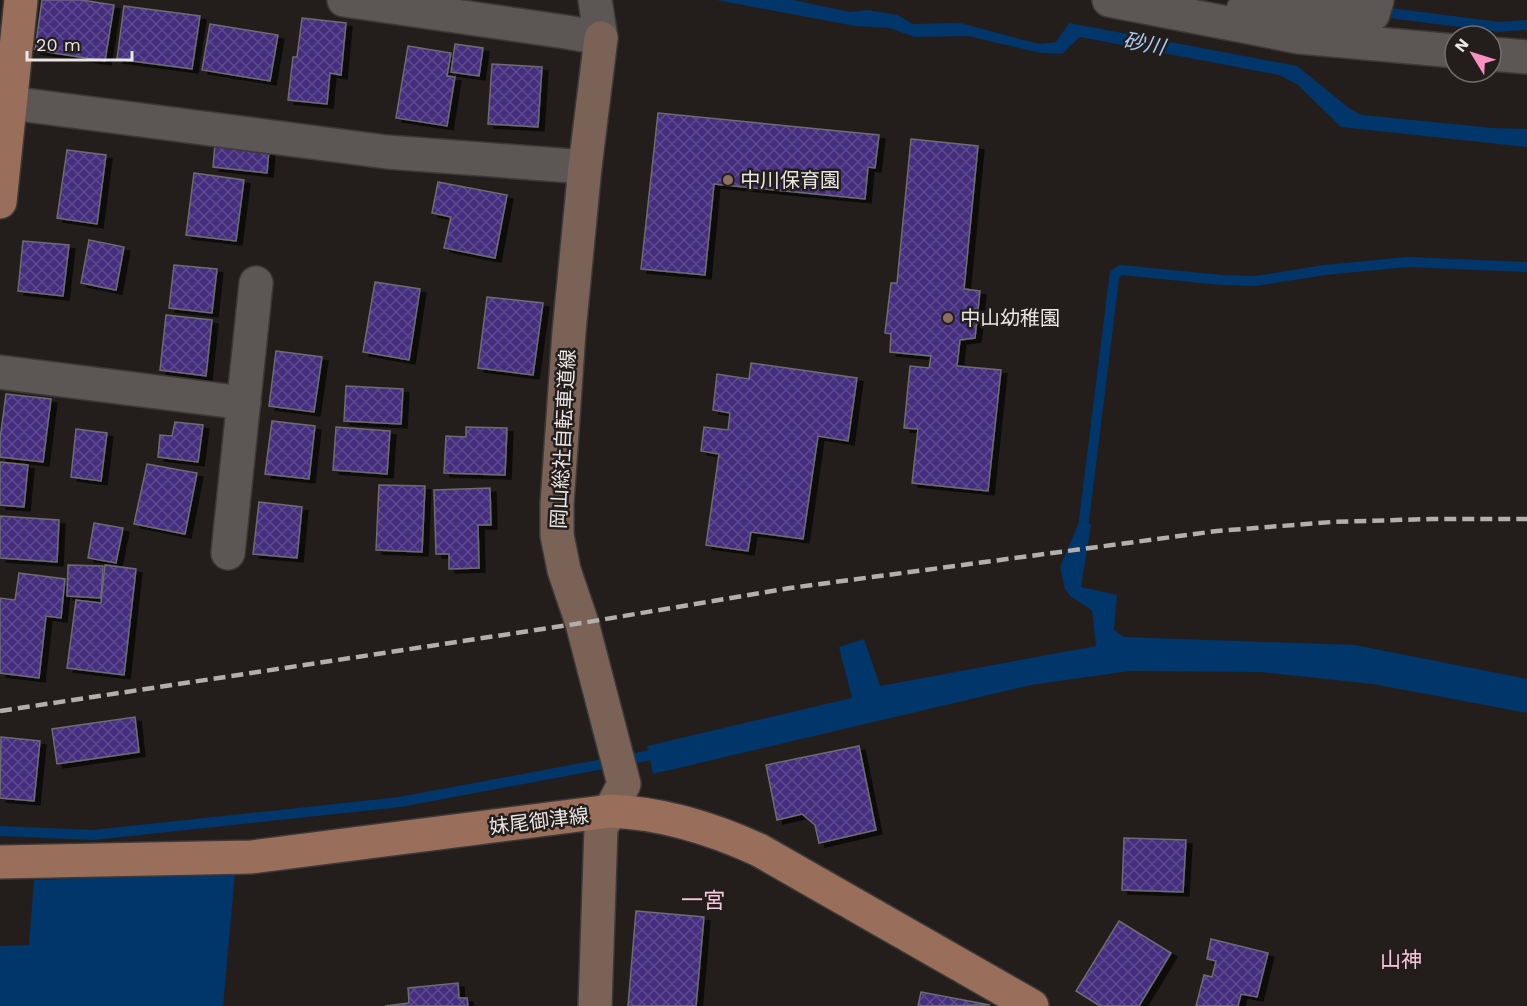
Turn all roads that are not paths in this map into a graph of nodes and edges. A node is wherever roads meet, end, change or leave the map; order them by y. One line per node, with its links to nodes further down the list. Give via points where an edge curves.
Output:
1 (21, 0): 10 (main road)
2 (344, 0): 6 (street, via 566,32)
3 (1109, 0): 5 (street)
4 (1377, 0): 5 (street, via 1373,14)
5 (1211, 11): 7 (street, via 1299,37)
6 (598, 20): 11 (main road, 岡山総社自転車道線)
7 (1443, 50)
8 (1503, 55): 9 (street)
9 (1527, 57)
10 (10, 103): 11 (street, via 387,152); 12 (main road)
11 (585, 167): 18 (main road, 岡山総社自転車道線, via 569,333 557,536 612,738)
12 (0, 195): 13 (main road)
13 (0, 202)
14 (256, 283): 16 (street)
15 (0, 372): 16 (street)
16 (244, 403): 17 (street)
17 (228, 553)
18 (617, 798): 19 (main road, 妹尾御津線, via 251,857); 20 (main road, via 601,828); 21 (main road, 妹尾御津線, via 636,812 729,836 759,850)
19 (0, 862)
20 (595, 1006)
21 (1032, 1006)

